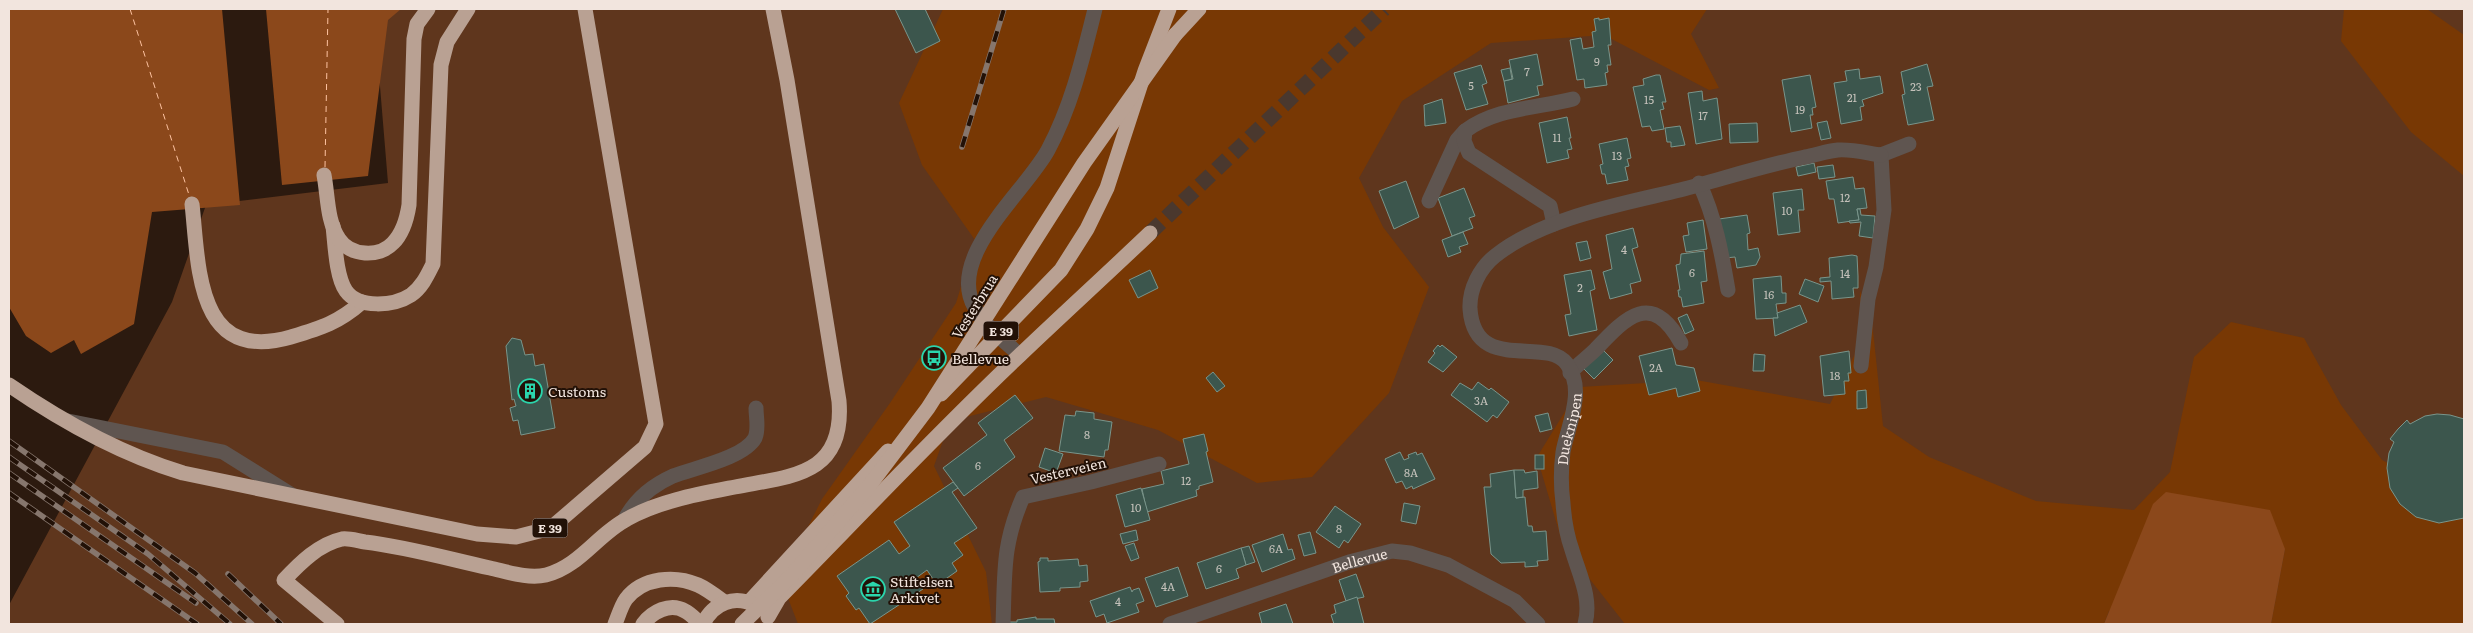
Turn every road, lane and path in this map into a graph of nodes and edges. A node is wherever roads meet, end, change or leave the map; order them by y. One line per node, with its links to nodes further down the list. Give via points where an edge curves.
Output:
1 (428, 9): 20 (highway, bridge, via 416,24 414,39 409,205 404,226 392,244 372,253 361,253 347,248 340,241 333,230 324,175 340,275 346,291)
2 (468, 9): 20 (highway, via 447,42 441,65 433,264 424,283 410,296 385,304)
3 (585, 9): 30 (highway, E 39, via 656,424 645,447 551,528 516,537 477,534)
4 (773, 9): 31 (highway, via 837,392 839,427 828,453 804,472 655,506)
5 (1095, 9): 21 (street, via 1074,90 1048,150 975,254 969,288 974,307)
6 (1169, 9): 21 (highway, E 39, via 1107,188 1087,229 1061,270)
7 (1194, 9): 9 (highway, Vesterbrua)
8 (1199, 9): 9 (highway, Vesterbrua)
9 (1175, 36): 39 (highway, Vesterbrua, bridge, via 1084,163 928,408 869,486 792,575)
10 (1573, 99): 11 (street, via 1495,116 1475,123)
11 (1465, 131): 15 (street, via 1457,140); 17 (street, via 1464,140 1469,153 1550,206)
12 (1909, 144): 13 (street)
13 (1881, 155): 14 (street, Dueknipen, via 1838,150); 24 (street, via 1884,210)
14 (1699, 183): 17 (street, Dueknipen); 19 (street, via 1709,207)
15 (1429, 201)
16 (192, 204): 20 (highway, via 207,304 214,317 234,334 251,342 276,341 335,323)
17 (1554, 224): 25 (street, Dueknipen, via 1494,257 1480,272 1472,289 1470,307 1473,325 1485,343 1556,356 1567,364)
18 (1150, 232): 23 (highway, E 39)
19 (1728, 290)
20 (362, 302)
21 (997, 334): 23 (street); 33 (highway, E 39)
22 (1681, 343): 25 (street, via 1667,322 1650,314 1637,314 1615,329)
23 (1020, 355): 34 (highway, E 39, via 779,598)
24 (1861, 366)
25 (1570, 373): 43 (street, Dueknipen, via 1575,395 1563,454 1563,503 1571,547 1587,594)
26 (9, 385): 28 (highway, E 39)
27 (756, 408): 31 (street, via 757,433 746,448 663,482 640,498)
28 (58, 419): 30 (highway, E 39, via 148,462 183,473); 30 (street, via 223,452)
29 (1159, 464): 40 (street, Vesterveien, via 1023,497 1006,551)
30 (293, 496)
31 (625, 519): 35 (highway, via 577,559 546,574 519,574 378,543 343,539 313,552 284,580)
32 (724, 602): 33 (highway); 36 (highway, via 699,585 679,578 660,579 642,586 626,599); 38 (highway, via 714,607)
33 (749, 602): 34 (highway, E 39, via 760,608)
34 (769, 621)
35 (337, 624)
36 (615, 624)
37 (643, 624): 38 (highway, via 658,611 671,608 685,610)
38 (702, 624)
39 (742, 624)
40 (1003, 624)
41 (1170, 624): 42 (street, Bellevue, via 1348,562 1392,551 1410,552 1448,565 1515,601)
42 (1538, 624)
43 (1585, 624)

